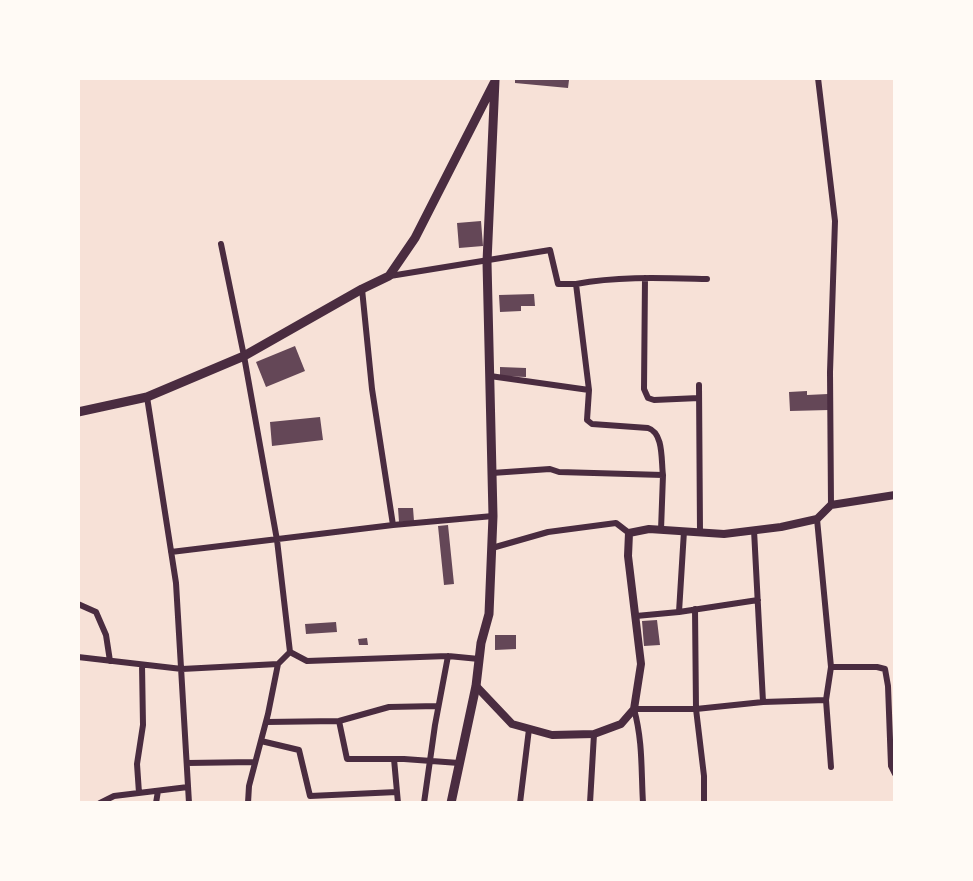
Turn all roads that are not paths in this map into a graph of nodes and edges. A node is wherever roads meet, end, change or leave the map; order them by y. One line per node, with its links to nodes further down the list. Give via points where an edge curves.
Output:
1 (818, 78): 20 (street, via 835,221)
2 (495, 79): 4 (main road); 5 (main road, via 415,238)
3 (221, 244): 10 (street)
4 (487, 262): 5 (street); 8 (street, via 550,250 558,284); 11 (main road)
5 (389, 276): 9 (main road)
6 (645, 278): 7 (street); 8 (street); 15 (street, via 644,389 648,398)
7 (707, 279)
8 (576, 284): 13 (street)
9 (362, 289): 10 (main road); 23 (street, via 372,389)
10 (244, 356): 14 (main road); 29 (street)
11 (490, 376): 13 (street); 17 (main road)
12 (699, 386): 15 (street)
13 (589, 390): 18 (street, via 588,420 592,424 654,430)
14 (147, 397): 16 (main road); 31 (street)
15 (699, 398): 27 (street)
16 (78, 412)
17 (492, 473): 18 (street, via 550,469); 21 (main road)
18 (663, 475): 24 (street)
19 (895, 495): 20 (street)
20 (831, 505): 22 (street)
21 (493, 516): 23 (street); 30 (main road)
22 (817, 519): 25 (street); 44 (street)
23 (393, 525): 29 (street)
24 (662, 530): 26 (street); 28 (street)
25 (754, 530): 27 (street); 32 (street)
26 (684, 531): 27 (street); 35 (street)
27 (700, 532)
28 (629, 533): 30 (street, via 616,523 548,532); 36 (street)
29 (277, 540): 31 (street); 37 (street)
30 (492, 548): 40 (main road, via 489,614)
31 (171, 552): 45 (street)
32 (758, 600): 34 (street); 48 (street)
33 (78, 604): 41 (street, via 96,612 106,635)
34 (695, 609): 35 (street); 51 (street)
35 (679, 612): 36 (street)
36 (636, 616): 50 (street, via 641,663)
37 (290, 652): 38 (street, via 307,661); 43 (street)
38 (448, 656): 40 (street); 49 (street)
39 (78, 657): 41 (street)
40 (479, 659): 46 (main road)
41 (110, 661): 42 (street)
42 (142, 664): 45 (street); 67 (street)
43 (278, 664): 45 (street); 53 (street)
44 (831, 666): 47 (street); 63 (street, via 885,669 891,766)
45 (182, 669): 60 (street)
46 (476, 686): 54 (street, via 512,724); 61 (main road)
47 (826, 700): 48 (street); 62 (street)
48 (763, 702): 51 (street)
49 (438, 706): 52 (street, via 389,707); 58 (street)
50 (634, 709): 51 (street); 55 (street, via 621,724); 77 (street, via 642,746)
51 (696, 709): 78 (street)
52 (339, 721): 53 (street); 57 (street, via 347,759)
53 (266, 722): 56 (street)
54 (529, 729): 55 (street, via 552,735); 75 (street)
55 (594, 734): 76 (street)
56 (261, 741): 59 (street); 66 (street, via 299,750 310,796)
57 (394, 759): 58 (street); 66 (street)
58 (431, 761): 61 (street); 73 (street)
59 (255, 762): 60 (street); 71 (street)
60 (187, 763): 64 (street)
61 (459, 764): 74 (main road)
62 (831, 767)
63 (895, 774)
64 (188, 787): 65 (street); 70 (street)
65 (158, 791): 67 (street); 69 (street)
66 (397, 792): 72 (street)
67 (139, 793): 68 (street, via 114,796)
68 (100, 803)
69 (156, 803)
70 (189, 803)
71 (248, 803)
72 (398, 803)
73 (424, 803)
74 (451, 803)
75 (520, 803)
76 (590, 803)
77 (643, 803)
78 (704, 803)

